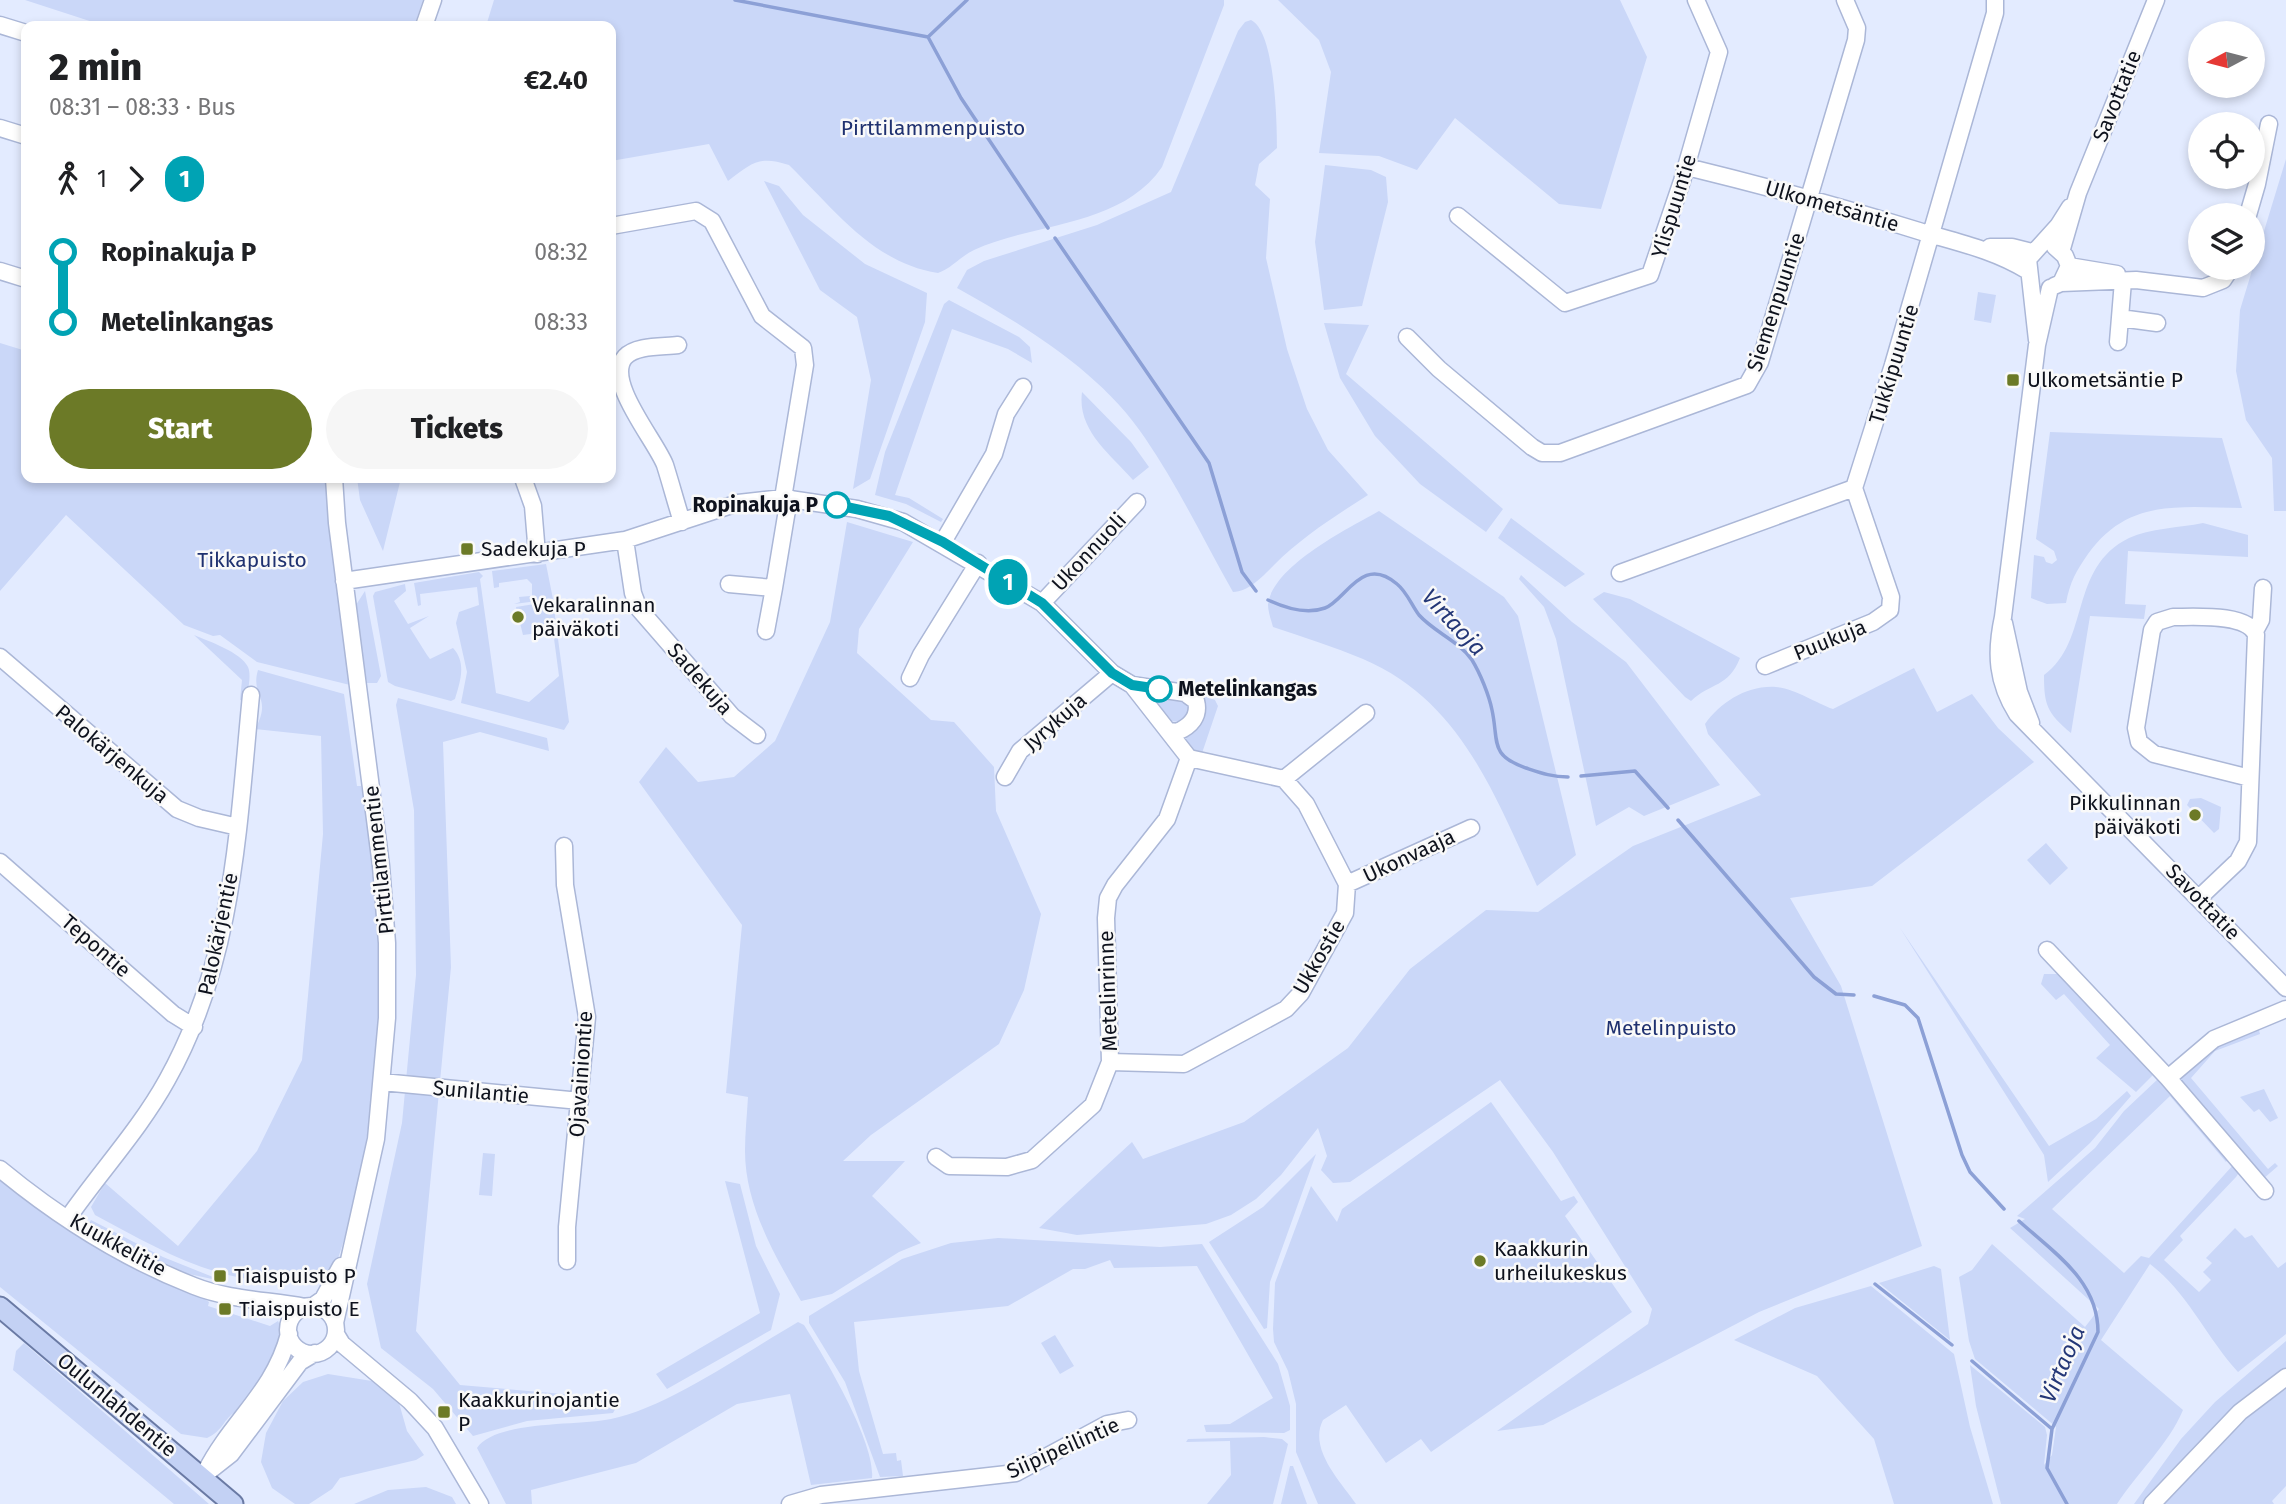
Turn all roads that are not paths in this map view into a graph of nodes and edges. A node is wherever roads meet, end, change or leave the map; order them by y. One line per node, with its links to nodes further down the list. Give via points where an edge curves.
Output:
1 (433, 0): 6 (street)
2 (1696, 0): 12 (street, Ylispuuntie, via 1719,52)
3 (1845, 0): 14 (street, Siemenpuuntie, via 1857,28 1856,40)
4 (1995, 0): 18 (street, Tukkipuuntie)
5 (2156, 0): 13 (street, Savottatie)
6 (426, 21)
7 (0, 25): 8 (street)
8 (21, 31)
9 (2269, 124): 15 (street)
10 (0, 128): 11 (street)
11 (21, 134)
12 (1686, 167): 14 (street, Ulkometsäntie); 16 (street, Ylispuuntie, via 1650,275 1573,303 1561,301)
13 (2078, 193): 20 (street, Savottatie, via 2058,226); 21 (street, Savottatie)
14 (1809, 197): 18 (street, Ulkometsäntie); 30 (street, Siemenpuuntie, via 1760,362 1747,384 1560,453 1532,447)
15 (2252, 203)
16 (1458, 216)
17 (616, 225): 38 (street, via 696,211 712,221 762,316 803,348 805,365)
18 (1932, 235): 19 (street, Ulkometsäntie); 37 (street, Tukkipuuntie)
19 (1977, 247): 20 (street); 24 (street, via 2009,259)
20 (2034, 251): 21 (street, via 2048,245); 24 (street, Savottatie)
21 (2065, 259): 26 (street, via 2122,274); 27 (street, Savottatie)
22 (0, 271): 23 (street)
23 (21, 277)
24 (2030, 277): 27 (street); 33 (street, Savottatie)
25 (2222, 280): 26 (street, via 2203,288)
26 (2129, 281): 27 (street); 28 (street)
27 (2056, 286): 33 (street, Savottatie)
28 (2120, 318): 29 (street); 31 (street)
29 (2157, 323)
30 (1407, 337)
31 (2118, 342)
32 (678, 345): 40 (street, via 633,351 620,369 623,389 664,463)
33 (2037, 345): 71 (street, Savottatie, via 1997,645 1999,674 2017,714)
34 (1023, 387): 42 (street, via 1006,414 994,454)
35 (334, 483): 46 (street, Pirttilammentie)
36 (525, 483): 43 (street, via 533,506)
37 (1854, 488): 45 (street); 54 (street, Puukuja, via 1891,597 1890,610 1873,622)
38 (786, 498): 40 (street, via 738,503); 42 (street, via 889,516); 49 (street)
39 (1137, 502): 50 (street, Ukonnuoli)
40 (682, 522): 41 (street)
41 (625, 540): 43 (street); 61 (street, Sadekuja, via 639,609 732,716)
42 (943, 542): 44 (street)
43 (537, 554): 46 (street)
44 (978, 563): 50 (street); 56 (street)
45 (1620, 573)
46 (344, 581): 78 (street, Pirttilammentie, via 387,943)
47 (729, 583): 49 (street)
48 (2263, 588): 52 (street, via 2261,621)
49 (774, 589): 51 (street)
50 (1042, 603): 55 (street)
51 (766, 631)
52 (2255, 631): 64 (street); 64 (street, via 2239,620 2173,617 2157,622 2136,728 2138,742 2147,750)
53 (0, 657): 66 (street, Palokärjenkuja, via 177,809)
54 (1765, 666)
55 (1112, 673): 57 (street); 63 (street, Jyrykuja, via 1020,751)
56 (910, 678)
57 (1132, 685): 60 (street); 60 (street, via 1185,693 1196,701 1191,723 1177,732)
58 (251, 695): 66 (street, Palokärjentie)
59 (1367, 713): 65 (street)
60 (1169, 731): 62 (street)
61 (757, 735)
62 (1189, 758): 65 (street); 76 (street, Metelinrinne, via 1167,820 1108,898)
63 (1005, 777)
64 (2250, 778): 71 (street, via 2244,853)
65 (1284, 779): 70 (street, via 1306,804)
66 (238, 827): 75 (street, Palokärjentie, via 219,950)
67 (1471, 828): 70 (street, Ukonvaaja)
68 (564, 846): 79 (street, Ojavainiontie, via 565,885 587,1003)
69 (0, 862): 75 (street, Tepontie, via 173,1014)
70 (1348, 884): 76 (street, Ukkostie, via 1345,913 1301,993 1286,1009 1184,1064)
71 (2199, 898): 73 (street, Savottatie)
72 (2047, 950): 77 (street)
73 (2286, 988)
74 (2286, 1009): 77 (street, via 2214,1039)
75 (194, 1027): 83 (street, Palokärjentie, via 166,1083)
76 (1110, 1062): 80 (street, Metelinrinne, via 1093,1105 1032,1160 1007,1167 948,1166)
77 (2168, 1078): 82 (street)
78 (382, 1082): 79 (street, Sunilantie); 84 (street, Pirttilammentie, via 376,1139)
79 (580, 1101): 85 (street, Ojavainiontie)
80 (936, 1157)
81 (0, 1169): 83 (street, Kuukkelitie)
82 (2265, 1191)
83 (68, 1219): 86 (street, Kuukkelitie, via 195,1287)
84 (352, 1242): 88 (street, Pirttilammentie, via 333,1284); 90 (street, Pirttilammentie)
85 (567, 1261)
86 (247, 1300): 88 (street, Kuukkelitie); 89 (street, Kuukkelitie)
87 (0, 1307): 95 (main road, Oulunlahdentie)
88 (309, 1307): 89 (street, via 293,1316); 90 (street, via 328,1312)
89 (289, 1329): 91 (street, via 298,1350); 95 (street, via 269,1385 218,1446)
90 (336, 1329): 91 (street, via 331,1346); 92 (street)
91 (318, 1353): 92 (street); 95 (street, via 300,1362 231,1454)
92 (370, 1369): 97 (street, via 435,1428)
93 (2286, 1377): 99 (street, via 2240,1412)
94 (1128, 1420): 98 (street, Siipipeilintie, via 1107,1424 1016,1473 821,1495)
95 (203, 1476): 96 (main road, Oulunlahdentie)
96 (233, 1504)
97 (480, 1504)
98 (790, 1504)
99 (2152, 1504)

